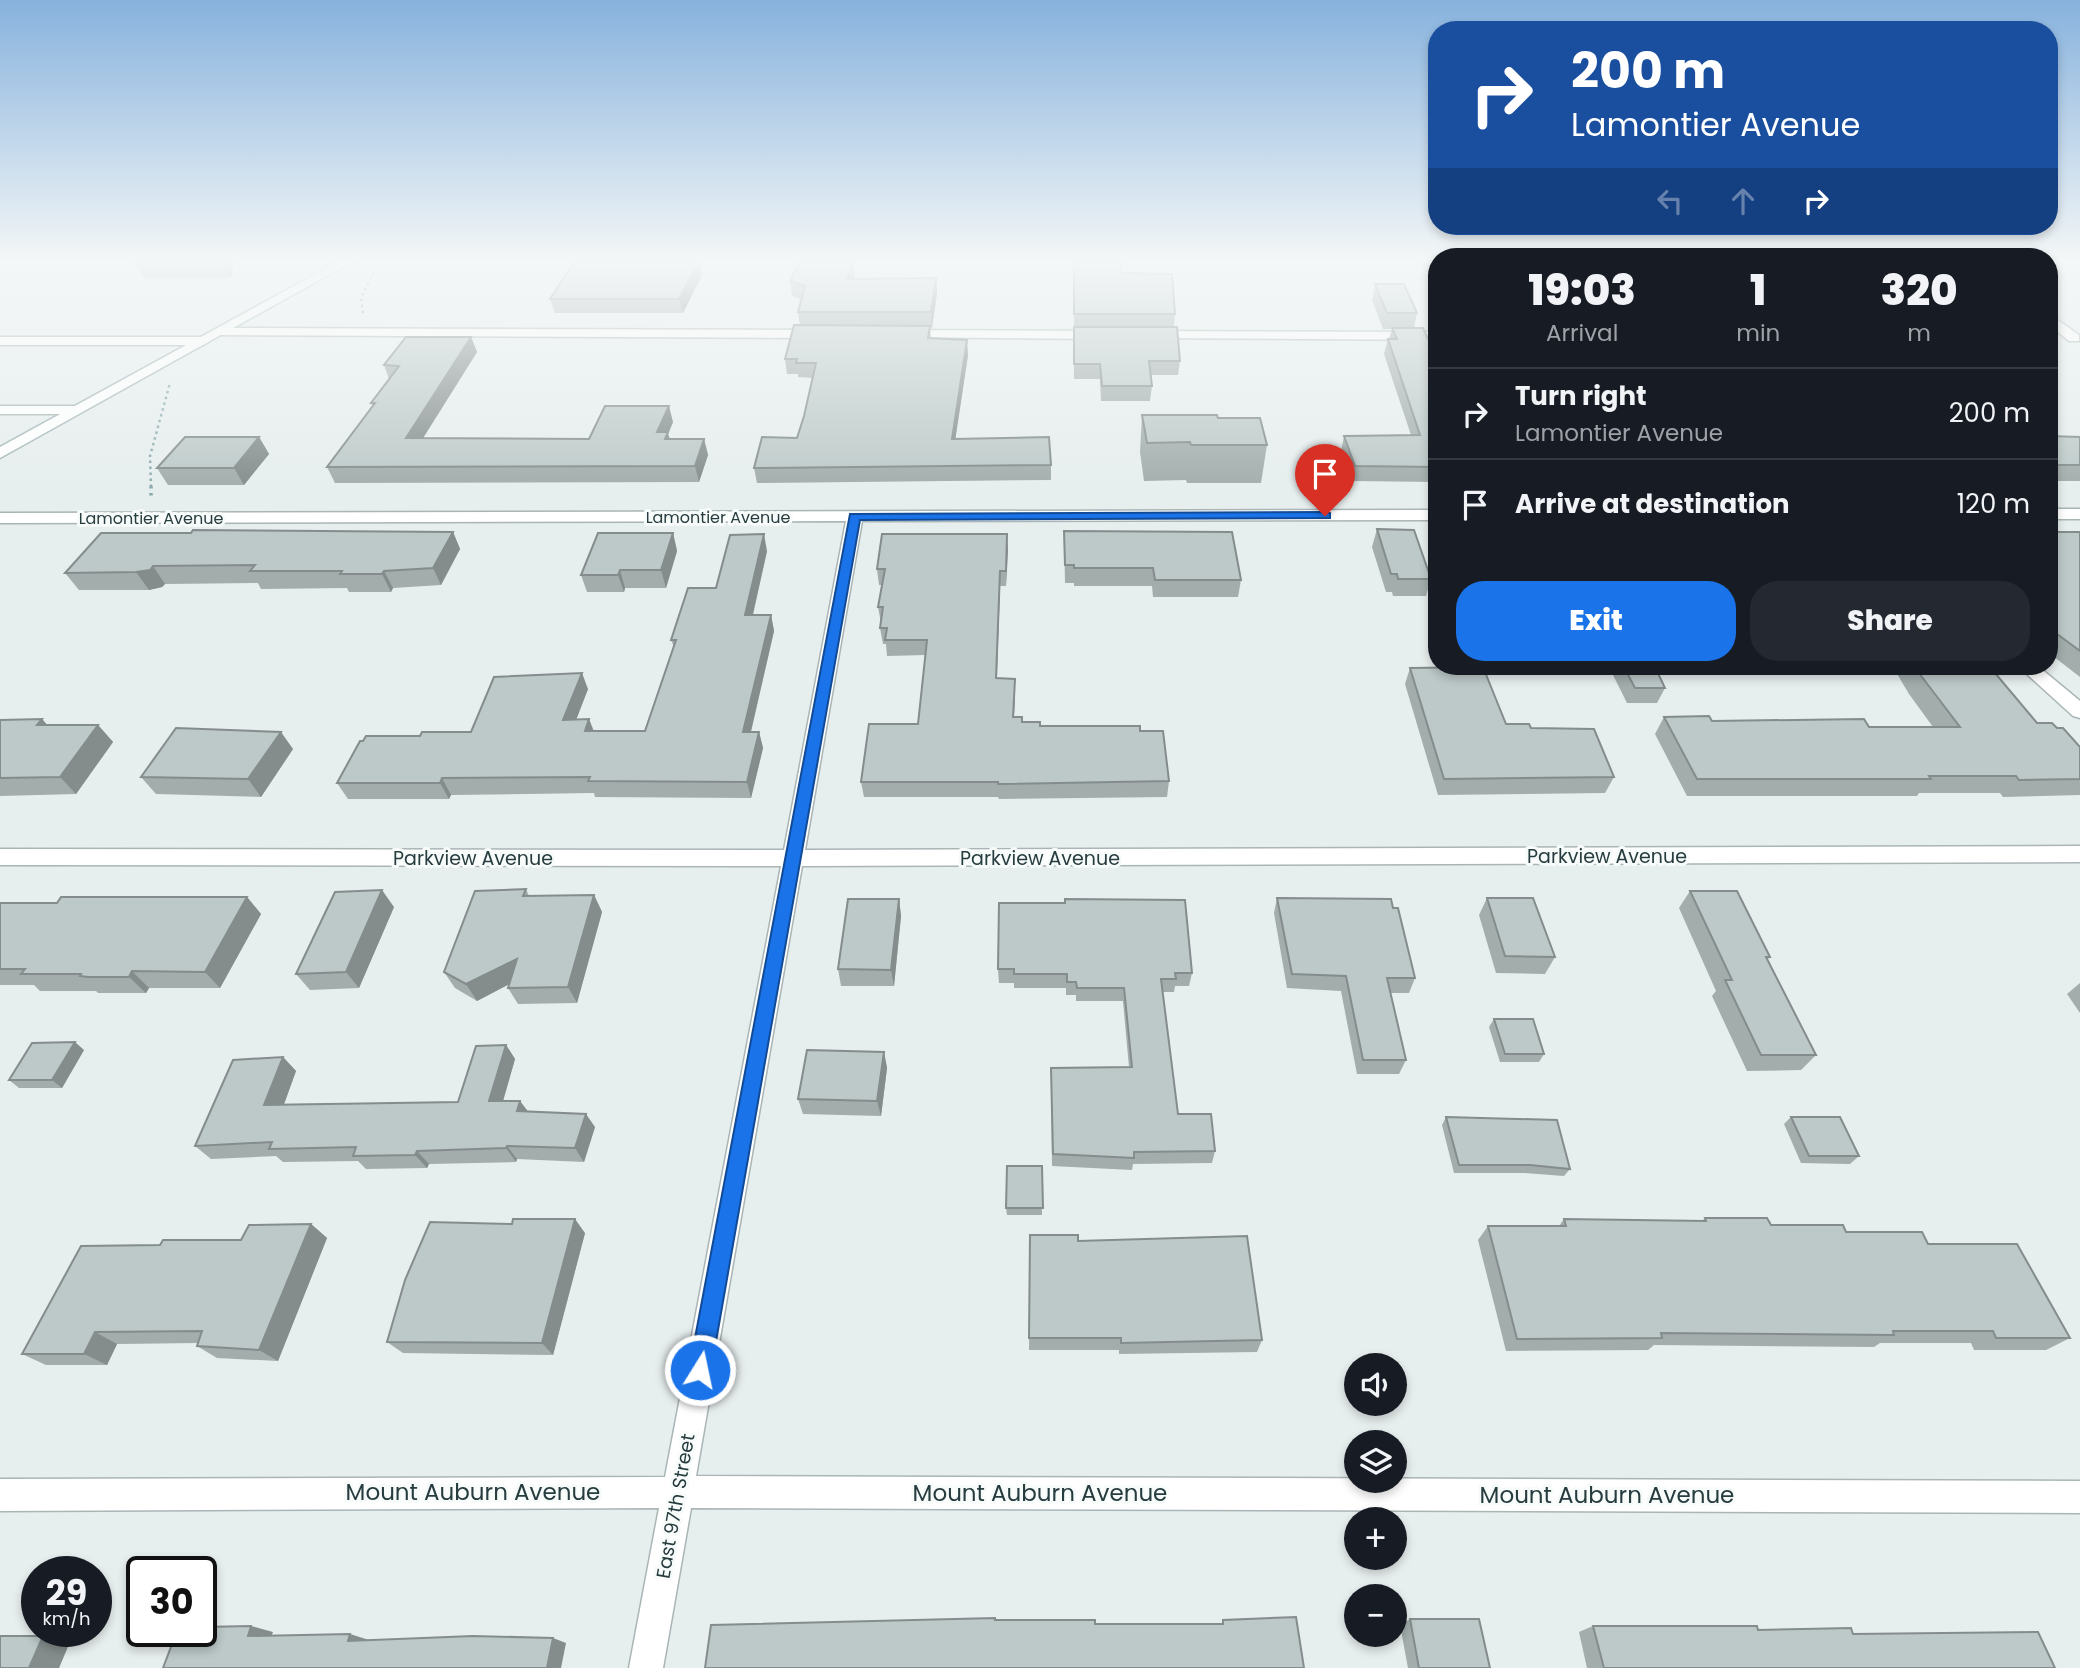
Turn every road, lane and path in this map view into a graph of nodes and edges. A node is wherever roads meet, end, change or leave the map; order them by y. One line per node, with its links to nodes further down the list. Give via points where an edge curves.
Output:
1 (211, 337): 5 (street)
2 (2058, 338): 3 (street)
3 (2077, 338)
4 (0, 341): 5 (street)
5 (203, 341): 8 (street)
6 (173, 376): 10 (path, via 150,456)
7 (0, 410): 8 (lane)
8 (77, 410): 9 (street)
9 (0, 453)
10 (151, 496)
11 (2058, 514): 12 (street)
12 (2080, 514)
13 (1428, 515): 14 (street, Lamontier Avenue)
14 (855, 517): 15 (street, Lamontier Avenue); 20 (street, East 97th Street)
15 (0, 518)
16 (2037, 675): 17 (street)
17 (2080, 711)
18 (2080, 854): 20 (street, Parkview Avenue)
19 (0, 857): 20 (street, Parkview Avenue)
20 (793, 858): 21 (street, East 97th Street)
21 (678, 1492): 22 (street, Mount Auburn Avenue); 23 (street, Mount Auburn Avenue); 24 (street, East 97th Street)
22 (0, 1494)
23 (2080, 1497)
24 (646, 1668)

